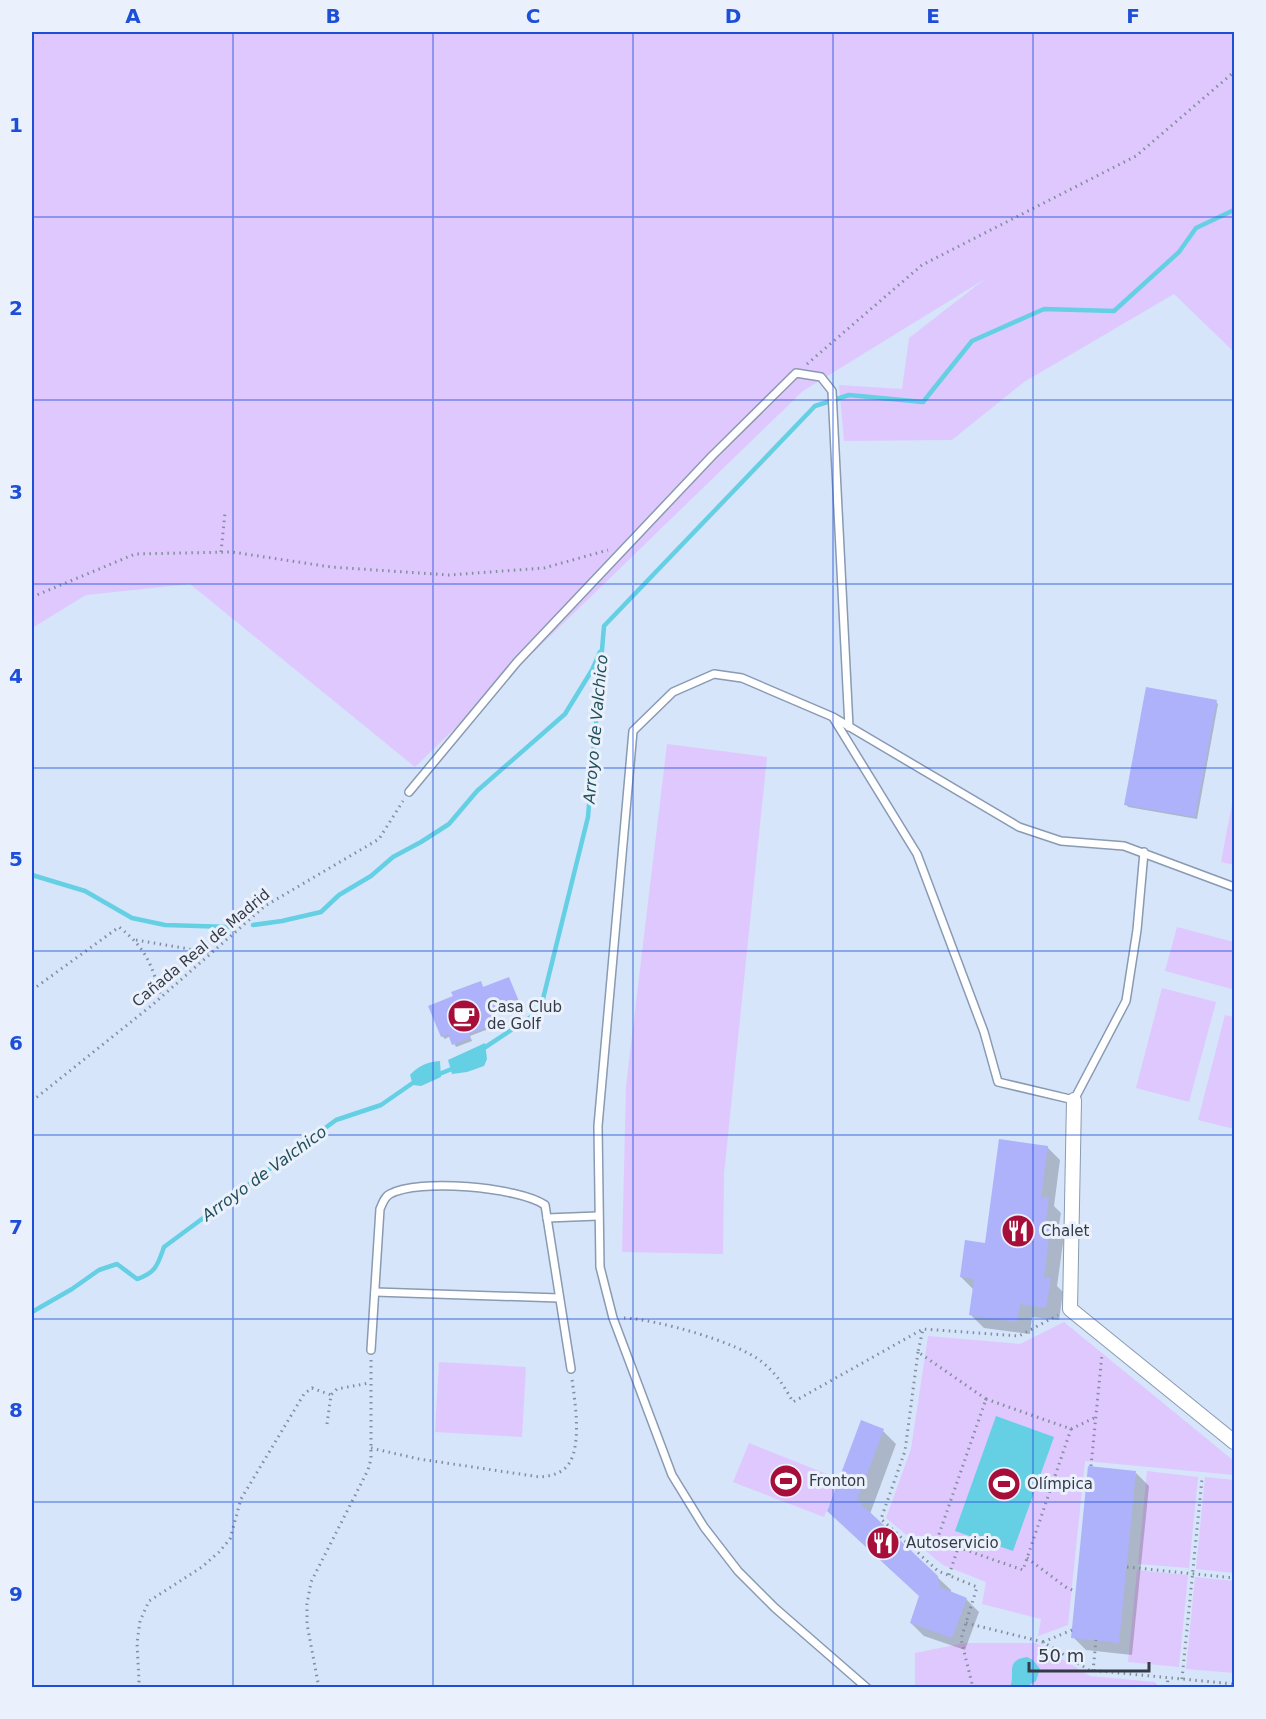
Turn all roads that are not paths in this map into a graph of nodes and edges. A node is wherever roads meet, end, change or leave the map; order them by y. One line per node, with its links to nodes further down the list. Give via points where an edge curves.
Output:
1 (833, 717): 2 (lane); 6 (lane, via 917,854 984,1032 998,1082); 7 (lane, via 742,678 714,674 673,692 633,731 598,1126)
2 (849, 727): 3 (lane, via 832,391 821,377 796,373 711,456 517,662); 4 (lane, via 1018,827 1061,841 1124,846)
3 (410, 792)
4 (1144, 852): 5 (lane); 6 (lane, via 1126,1001)
5 (1234, 887)
6 (1074, 1100): 13 (street, via 1070,1309)
7 (598, 1216): 8 (lane); 14 (lane, via 600,1267 613,1318 672,1475 704,1527 738,1571)
8 (547, 1218): 9 (lane, via 545,1205 517,1193 471,1187 400,1189 387,1196 380,1209); 10 (lane)
9 (375, 1292): 10 (lane); 11 (lane)
10 (559, 1298): 12 (lane)
11 (371, 1350)
12 (571, 1369)
13 (1234, 1442)
14 (867, 1688)

